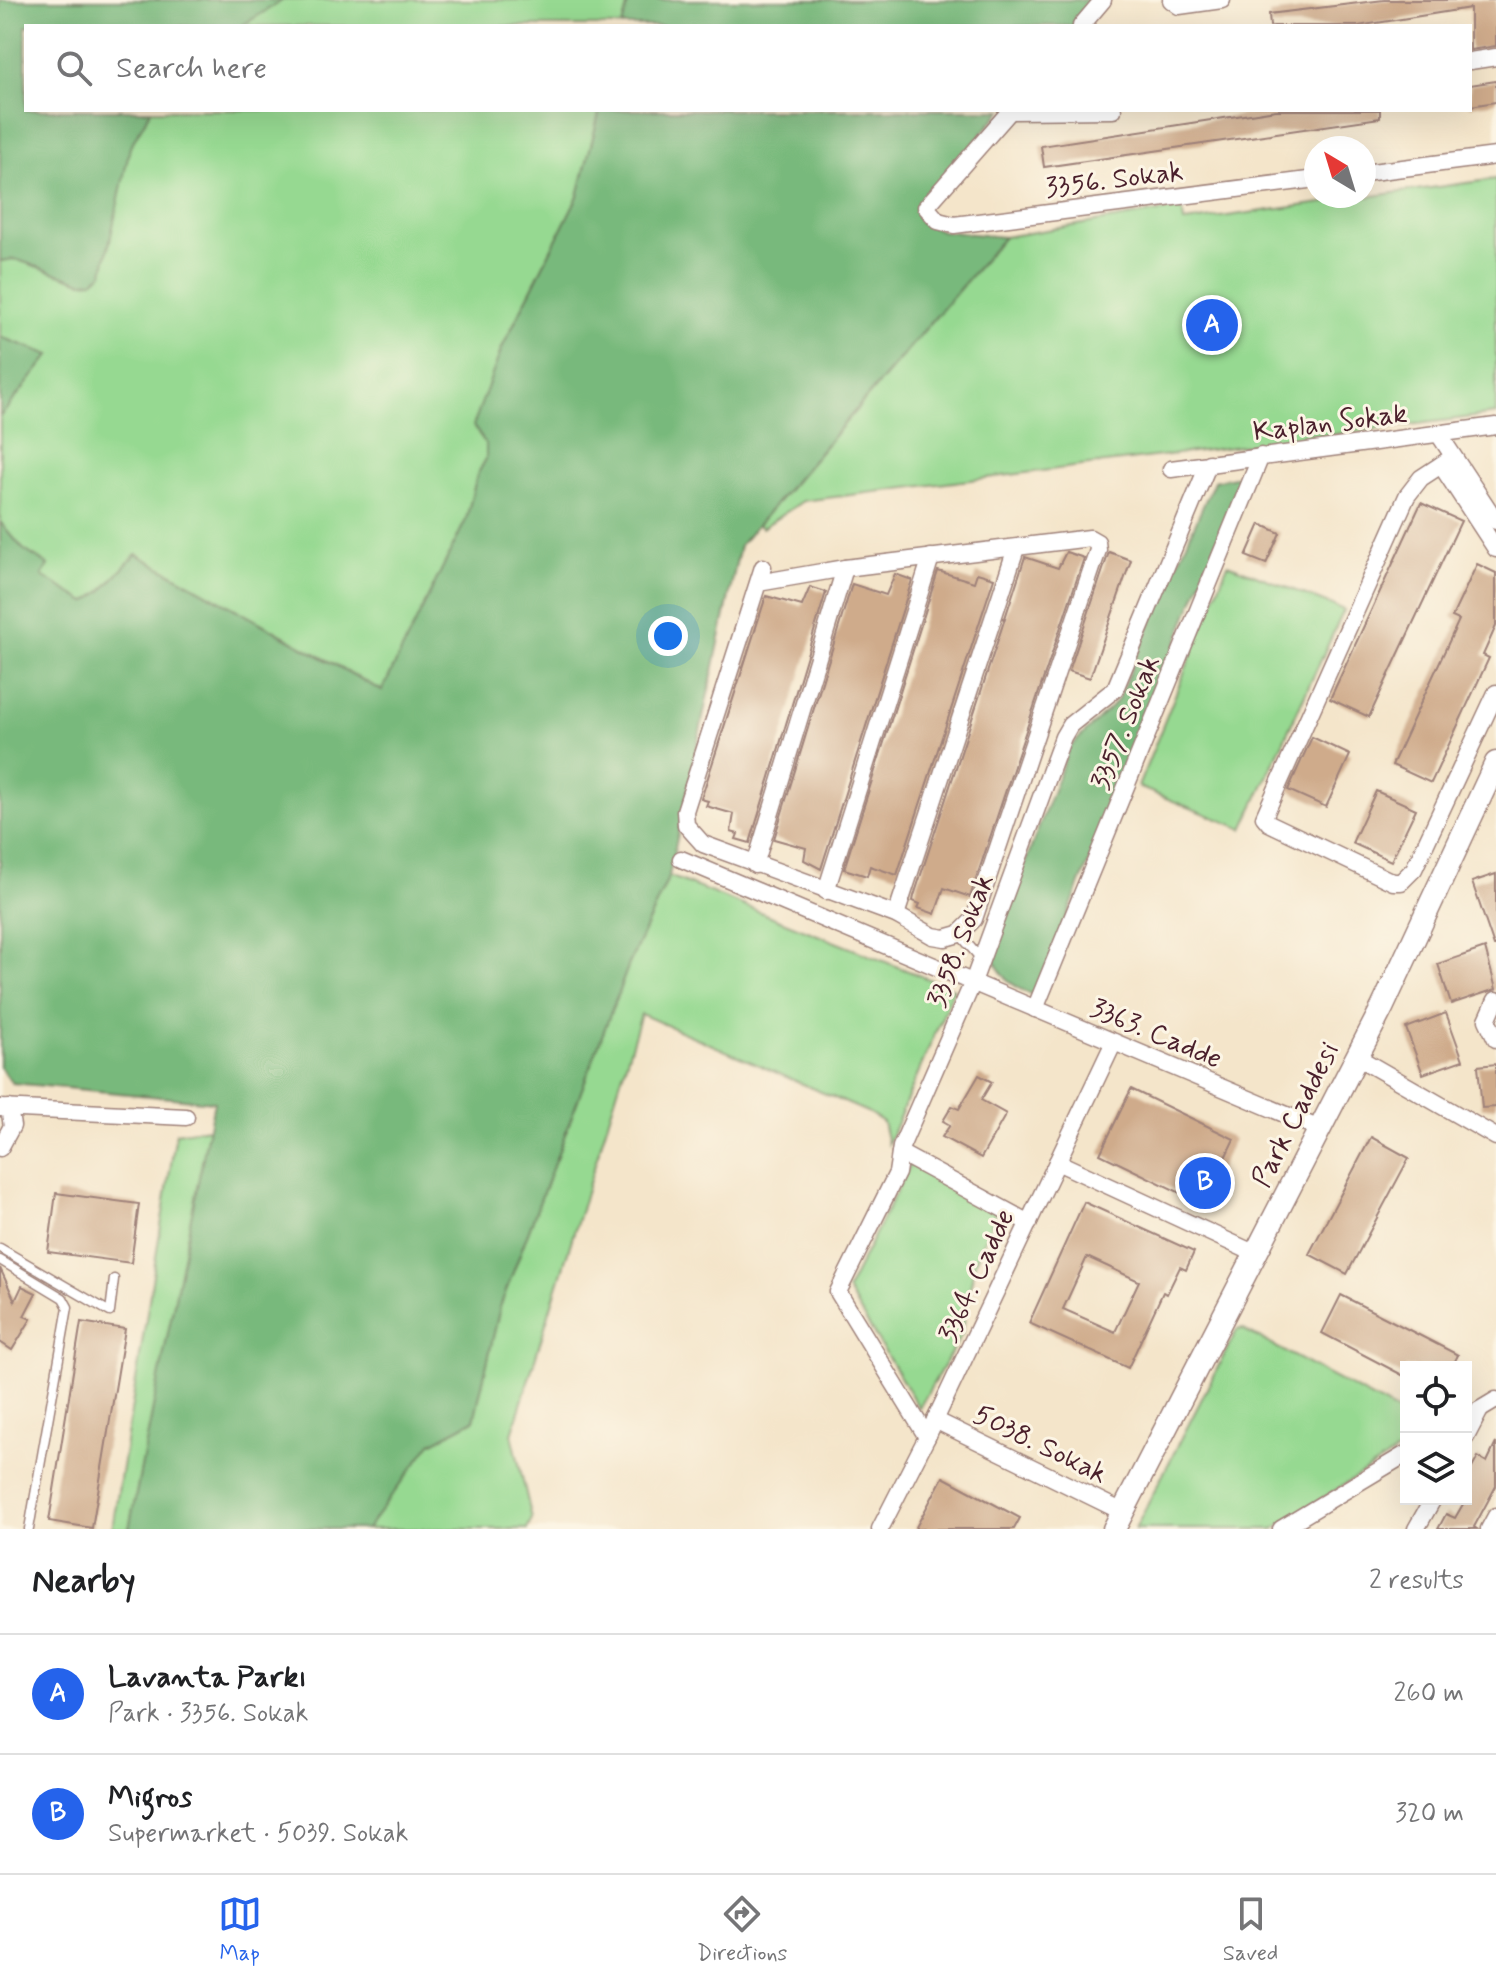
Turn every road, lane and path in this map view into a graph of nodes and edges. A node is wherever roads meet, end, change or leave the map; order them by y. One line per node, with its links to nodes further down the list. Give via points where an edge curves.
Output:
1 (1103, 0): 4 (street)
2 (1171, 0): 3 (street, via 1179,6)
3 (1222, 0)
4 (1083, 24)
5 (1496, 57): 6 (street)
6 (1472, 61)
7 (1009, 112): 10 (street, 3356. Sokak, via 926,207 938,221 954,225)
8 (1496, 156): 9 (street)
9 (1376, 171)
10 (1304, 181)
11 (1496, 426): 12 (street, Kaplan Sokak)
12 (1438, 433): 13 (street, Kaplan Sokak); 14 (street)
13 (1261, 456): 15 (street, Kaplan Sokak); 34 (street, 3357. Sokak)
14 (1447, 461): 17 (street); 19 (street); 24 (street, via 1421,478 1407,496 1264,817 1401,882 1414,869)
15 (1209, 463): 16 (street, Kaplan Sokak); 31 (street, 3358. Sokak, via 1115,689 1066,731)
16 (1171, 469)
17 (1496, 521)
18 (1016, 548): 20 (street); 29 (street); 30 (street, via 1090,538 1098,550 974,919)
19 (1496, 549)
20 (931, 557): 22 (street); 28 (street)
21 (763, 567): 23 (street)
22 (845, 568): 23 (street); 27 (street)
23 (758, 583): 27 (street, via 685,811 686,825 703,844)
24 (1496, 693)
25 (1496, 763): 37 (street, Park Caddesi)
26 (681, 859): 32 (street, 3363. Cadde)
27 (755, 865): 28 (street)
28 (826, 891): 29 (street)
29 (896, 915): 30 (street, via 933,936)
30 (959, 934): 31 (lane)
31 (982, 960): 32 (street, 3358. Sokak)
32 (973, 982): 34 (street, 3363. Cadde); 43 (street, 3358. Sokak)
33 (1496, 1000): 35 (street, via 1487,1020)
34 (1035, 1009): 36 (street, 3363. Cadde)
35 (1496, 1039)
36 (1114, 1042): 40 (street, 3363. Cadde); 44 (street, 3364. Cadde)
37 (1357, 1057): 40 (street, Park Caddesi); 41 (street)
38 (4, 1108): 39 (street); 42 (street, via 12,1126)
39 (186, 1117)
40 (1320, 1129): 47 (street, Park Caddesi)
41 (1496, 1137)
42 (0, 1148)
43 (900, 1153): 45 (street); 53 (street, 3358. Sokak, via 897,1173 838,1292)
44 (1057, 1162): 45 (street, 3364. Cadde); 47 (street)
45 (1029, 1223): 51 (street, 3364. Cadde)
46 (0, 1248): 49 (lane, via 110,1312)
47 (1256, 1254): 57 (street, Park Caddesi)
48 (0, 1260): 59 (lane, via 63,1298 68,1307)
49 (114, 1279)
50 (1489, 1404): 52 (street)
51 (935, 1420): 53 (street, 3364. Cadde); 57 (street, 5038. Sokak)
52 (1469, 1433)
53 (927, 1437): 60 (street, 3364. Cadde)
54 (1400, 1458): 58 (street)
55 (1430, 1505): 61 (street)
56 (1496, 1516): 62 (street)
57 (1118, 1520)
58 (1284, 1528)
59 (29, 1529)
60 (880, 1529)
61 (1416, 1529)
62 (1489, 1529)

